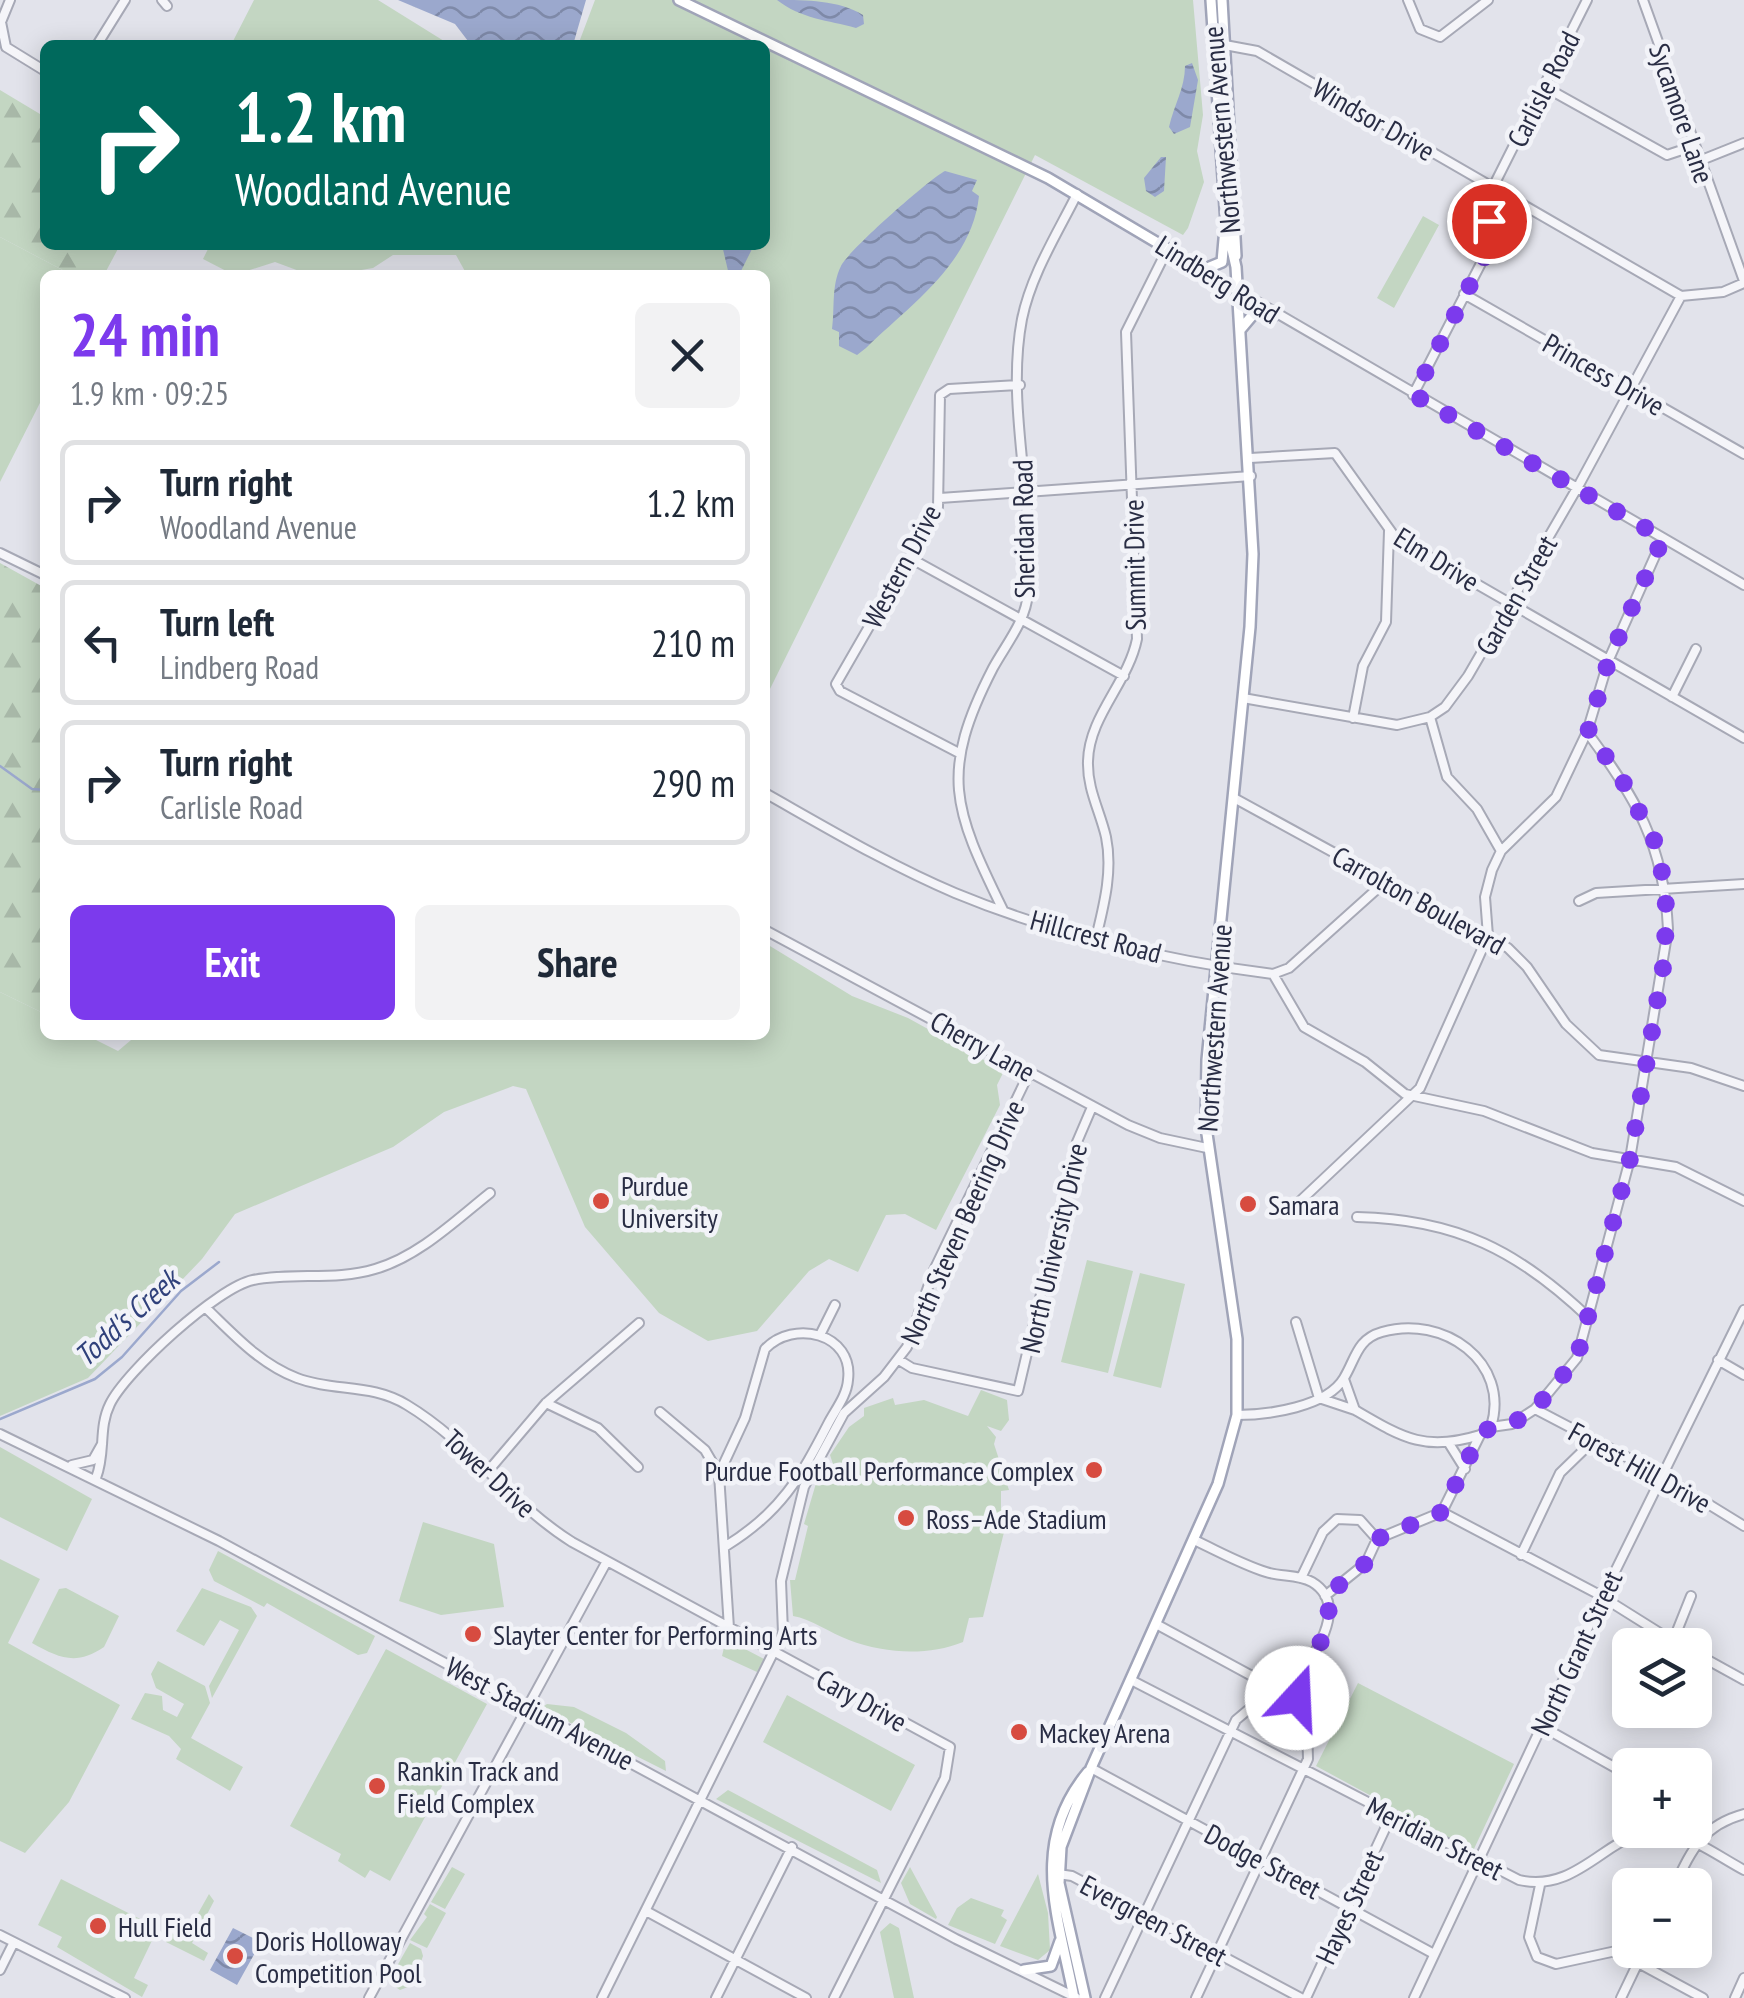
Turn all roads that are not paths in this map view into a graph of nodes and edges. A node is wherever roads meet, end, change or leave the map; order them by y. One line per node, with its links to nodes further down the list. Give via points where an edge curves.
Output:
1 (10, 0): 10 (street)
2 (125, 0): 11 (street)
3 (679, 0): 12 (main road, Lindberg Road)
4 (1211, 0): 13 (main road, Northwestern Avenue)
5 (1222, 0): 13 (main road, Northwestern Avenue)
6 (1408, 0): 7 (street, via 1416,24 1440,37)
7 (1488, 0)
8 (1587, 0): 17 (street, Carlisle Road)
9 (1643, 0): 19 (street, Sycamore Lane)
10 (0, 32): 15 (street)
11 (100, 40)
12 (761, 40)
13 (1220, 43): 21 (street, Windsor Drive, via 1257,51); 23 (main road, Northwestern Avenue); 25 (main road, Northwestern Avenue)
14 (770, 44): 22 (main road, Lindberg Road)
15 (3, 48): 16 (street)
16 (40, 68)
17 (1543, 86): 19 (street, via 1667,155); 21 (street, Carlisle Road)
18 (1744, 144): 20 (street)
19 (1694, 146): 20 (street, Sycamore Lane)
20 (1699, 161): 27 (street, Sycamore Lane)
21 (1494, 188): 29 (street, Carlisle Road, via 1486,201 1492,242); 30 (street, Windsor Drive)
22 (1077, 194): 24 (main road, Lindberg Road); 33 (street, Sheridan Road, via 1024,312)
23 (1226, 223): 25 (main road, Northwestern Avenue); 26 (main road, via 1221,264)
24 (1168, 248): 26 (main road, Lindberg Road); 39 (street, Summit Drive, via 1126,332)
25 (1235, 258): 28 (main road, Northwestern Avenue)
26 (1202, 268): 28 (main road, Lindberg Road)
27 (1744, 282): 30 (street, via 1723,292)
28 (1236, 290): 31 (street, Lindberg Road); 32 (main road, Northwestern Avenue)
29 (1464, 294): 34 (street, Princess Drive); 35 (street, Carlisle Road)
30 (1681, 296): 34 (street, Garden Street)
31 (1275, 314): 32 (main road, via 1256,311); 35 (street, Lindberg Road)
32 (1240, 330): 37 (main road, Northwestern Avenue)
33 (1020, 385): 41 (street, Sheridan Road); 42 (street, Western Drive, via 940,395)
34 (1631, 389): 36 (street, Princess Drive); 40 (street, Garden Street)
35 (1414, 395): 40 (street, Lindberg Road)
36 (1744, 454)
37 (1250, 458): 38 (main road, Northwestern Avenue); 43 (street, Elm Drive, via 1335,453)
38 (1251, 476): 39 (street); 55 (main road, Northwestern Avenue)
39 (1132, 484): 41 (street); 53 (street, Summit Drive, via 1137,639)
40 (1576, 490): 44 (street, Lindberg Road); 49 (street, Garden Street)
41 (1024, 492): 42 (street); 50 (street, Sheridan Road, via 1029,591)
42 (940, 498): 46 (street, Western Drive)
43 (1389, 531): 49 (street, Elm Drive); 57 (street, via 1386,622 1363,666)
44 (1663, 538): 48 (street, Lindberg Road); 52 (street)
45 (0, 553): 47 (street)
46 (910, 558): 50 (street); 60 (street, Western Drive, via 838,680 840,691)
47 (40, 573)
48 (1744, 585)
49 (1511, 604): 52 (street, Elm Drive); 56 (street, Garden Street, via 1459,692)
50 (1021, 620): 53 (street); 60 (street, Sheridan Road, via 968,719)
51 (1696, 650): 54 (street)
52 (1609, 659): 54 (street, Elm Drive); 58 (street)
53 (1124, 676): 71 (street, Summit Drive, via 1092,736 1088,762 1108,857)
54 (1672, 697): 59 (street, Elm Drive)
55 (1243, 698): 57 (street); 62 (main road, Northwestern Avenue)
56 (1430, 717): 57 (street, via 1396,725); 63 (street, via 1448,777 1478,809)
57 (1353, 718)
58 (1588, 732): 63 (street, via 1556,797); 66 (street, via 1638,806)
59 (1744, 738)
60 (958, 753): 68 (street, Sheridan Road, via 966,837)
61 (770, 796): 68 (street, Hillcrest Road, via 924,879)
62 (1234, 798): 64 (street, Carrolton Boulevard); 72 (main road, Northwestern Avenue)
63 (1500, 851): 70 (street, via 1485,897)
64 (1386, 881): 70 (street, Carrolton Boulevard); 73 (street, via 1289,968)
65 (1744, 884): 66 (street)
66 (1666, 890): 67 (street); 74 (street, via 1665,956)
67 (1579, 900)
68 (1003, 910): 71 (street, Hillcrest Road)
69 (770, 933): 75 (street, Cherry Lane)
70 (1488, 936): 74 (street, Carrolton Boulevard, via 1528,966 1566,1024 1600,1055); 77 (street)
71 (1096, 938): 72 (street, Hillcrest Road)
72 (1216, 967): 73 (street, Hillcrest Road); 79 (main road, Northwestern Avenue)
73 (1273, 974): 77 (street, via 1304,1027)
74 (1648, 1062): 76 (street, Carrolton Boulevard); 80 (street)
75 (1030, 1072): 78 (street, Cherry Lane); 92 (street, North Steven Beering Drive, via 934,1270)
76 (1744, 1086)
77 (1416, 1096): 80 (street, via 1512,1120 1592,1154); 83 (street)
78 (1092, 1107): 79 (street, Cherry Lane, via 1160,1138); 92 (street, North University Drive, via 1077,1142 1018,1391)
79 (1207, 1148): 101 (main road, Northwestern Avenue, via 1236,1339)
80 (1630, 1159): 82 (street, via 1676,1167); 88 (street)
81 (490, 1193): 86 (street, via 391,1263 247,1282)
82 (1744, 1201)
83 (1296, 1204)
84 (1357, 1217): 88 (street, via 1434,1224 1509,1252)
85 (835, 1305): 91 (street)
86 (206, 1308): 106 (street, via 114,1396); 111 (street, Tower Drive, via 273,1366 308,1381 391,1396 445,1429)
87 (1744, 1310): 93 (street, North Grant Street)
88 (1590, 1319): 98 (street, via 1574,1364)
89 (1296, 1322): 96 (street)
90 (639, 1323): 97 (street)
91 (820, 1335): 112 (street, via 793,1332 765,1349 746,1418); 119 (street, via 846,1362 846,1390 787,1498)
92 (900, 1360): 130 (street, North Steven Beering Drive, via 844,1414 804,1487 782,1581 784,1630)
93 (1718, 1360): 94 (street); 113 (street, North Grant Street)
94 (1744, 1375)
95 (1344, 1379): 96 (street); 99 (street); 102 (street, via 1360,1344 1372,1336 1430,1330 1464,1345 1487,1370 1496,1402)
96 (1319, 1398): 99 (street); 101 (street)
97 (546, 1402): 109 (street, via 598,1428); 111 (street)
98 (1536, 1408): 102 (street, via 1512,1424); 105 (street, Forest Hill Drive)
99 (1355, 1410): 107 (street, via 1404,1438)
100 (660, 1412): 112 (street, via 704,1450)
101 (1237, 1415): 118 (main road, Northwestern Avenue)
102 (1491, 1427): 104 (street)
103 (0, 1434): 108 (street, West Stadium Avenue)
104 (1480, 1435): 107 (street); 110 (street)
105 (1594, 1440): 113 (street, Forest Hill Drive); 120 (street, via 1560,1474)
106 (102, 1444): 108 (street, via 87,1464); 114 (street)
107 (1450, 1445): 110 (street)
108 (66, 1464): 114 (street, West Stadium Avenue)
109 (638, 1467)
110 (1465, 1469): 115 (street)
111 (489, 1470): 121 (street, Tower Drive, via 536,1516)
112 (719, 1474): 119 (street)
113 (1661, 1475): 116 (street, Forest Hill Drive); 125 (street, North Grant Street)
114 (96, 1478): 138 (street, West Stadium Avenue)
115 (1442, 1512): 117 (street); 120 (street)
116 (1744, 1526)
117 (1377, 1539): 122 (street, via 1360,1520 1337,1519 1323,1532); 123 (street, via 1366,1563)
118 (1194, 1540): 122 (street, via 1263,1571); 126 (main road, Northwestern Avenue)
119 (726, 1546): 127 (street)
120 (1522, 1555): 125 (street)
121 (607, 1561): 127 (street, Tower Drive); 138 (street)
122 (1301, 1578): 123 (street)
123 (1326, 1596): 134 (street, via 1326,1627)
124 (1691, 1596): 129 (street)
125 (1602, 1597): 128 (street); 139 (street, North Grant Street)
126 (1156, 1624): 132 (main road, Northwestern Avenue); 135 (street)
127 (729, 1628): 130 (street, Tower Drive)
128 (1652, 1628)
129 (1681, 1628)
130 (775, 1652): 144 (street, North Steven Beering Drive); 157 (street, Cary Drive, via 950,1747 948,1769)
131 (1712, 1663): 133 (street)
132 (1131, 1680): 140 (street, Meridian Street); 142 (main road, Northwestern Avenue)
133 (1744, 1680)
134 (1293, 1684): 135 (street); 137 (street)
135 (1274, 1688): 136 (street)
136 (1274, 1698): 137 (street, via 1282,1706); 140 (street, via 1242,1712)
137 (1292, 1704): 143 (street, via 1310,1734)
138 (526, 1708): 144 (street, West Stadium Avenue); 174 (street)
139 (1542, 1726): 141 (street); 153 (street, North Grant Street)
140 (1230, 1732): 143 (street, Meridian Street); 147 (street)
141 (1612, 1766)
142 (1091, 1768): 147 (street, Dodge Street); 155 (main road, Northwestern Avenue, via 1063,1840); 162 (main road, Northwestern Avenue, via 1060,1826 1051,1860)
143 (1304, 1771): 146 (street, Meridian Street); 152 (street)
144 (702, 1798): 149 (street, West Stadium Avenue); 159 (street, North Steven Beering Drive)
145 (1744, 1814): 148 (street)
146 (1392, 1816): 153 (street, Meridian Street); 158 (street, Hayes Street)
147 (1188, 1820): 152 (street, Dodge Street); 160 (street)
148 (1712, 1827)
149 (792, 1848): 157 (street, West Stadium Avenue); 167 (street)
150 (1616, 1848): 156 (street, Meridian Street, via 1572,1876)
151 (1703, 1848): 154 (street, Meridian Street)
152 (1261, 1860): 158 (street, Dodge Street); 165 (street)
153 (1479, 1862): 156 (street, Meridian Street); 166 (street, North Grant Street)
154 (1744, 1870)
155 (1058, 1874): 160 (street, Evergreen Street); 179 (main road, Northwestern Avenue)
156 (1540, 1885): 164 (street, via 1529,1937 1537,1958 1556,1964)
157 (884, 1898): 171 (street, West Stadium Avenue); 178 (street)
158 (1348, 1907): 166 (street, Dodge Street); 182 (street, Hayes Street)
159 (646, 1911): 167 (street); 175 (street, North Steven Beering Drive)
160 (1144, 1915): 165 (street, Evergreen Street); 180 (street)
161 (0, 1934): 163 (street)
162 (1061, 1938): 171 (main road, via 1051,1966); 179 (main road, Northwestern Avenue)
163 (14, 1942): 170 (street); 173 (street)
164 (1612, 1952)
165 (1217, 1954): 181 (street); 182 (street, Evergreen Street)
166 (1434, 1954): 183 (street, North Grant Street)
167 (736, 1960): 176 (street); 177 (street)
168 (1636, 1968): 184 (street)
169 (1641, 1968): 185 (street)
170 (0, 1970)
171 (1024, 1970): 179 (street, West Stadium Avenue)
172 (1744, 1978): 186 (street)
173 (126, 1998)
174 (369, 1998)
175 (602, 1998)
176 (716, 1998)
177 (806, 1998)
178 (834, 1998)
179 (1077, 1998)
180 (1105, 1998)
181 (1196, 1998)
182 (1303, 1998)
183 (1414, 1998)
184 (1621, 1998)
185 (1704, 1998)
186 (1734, 1998)

